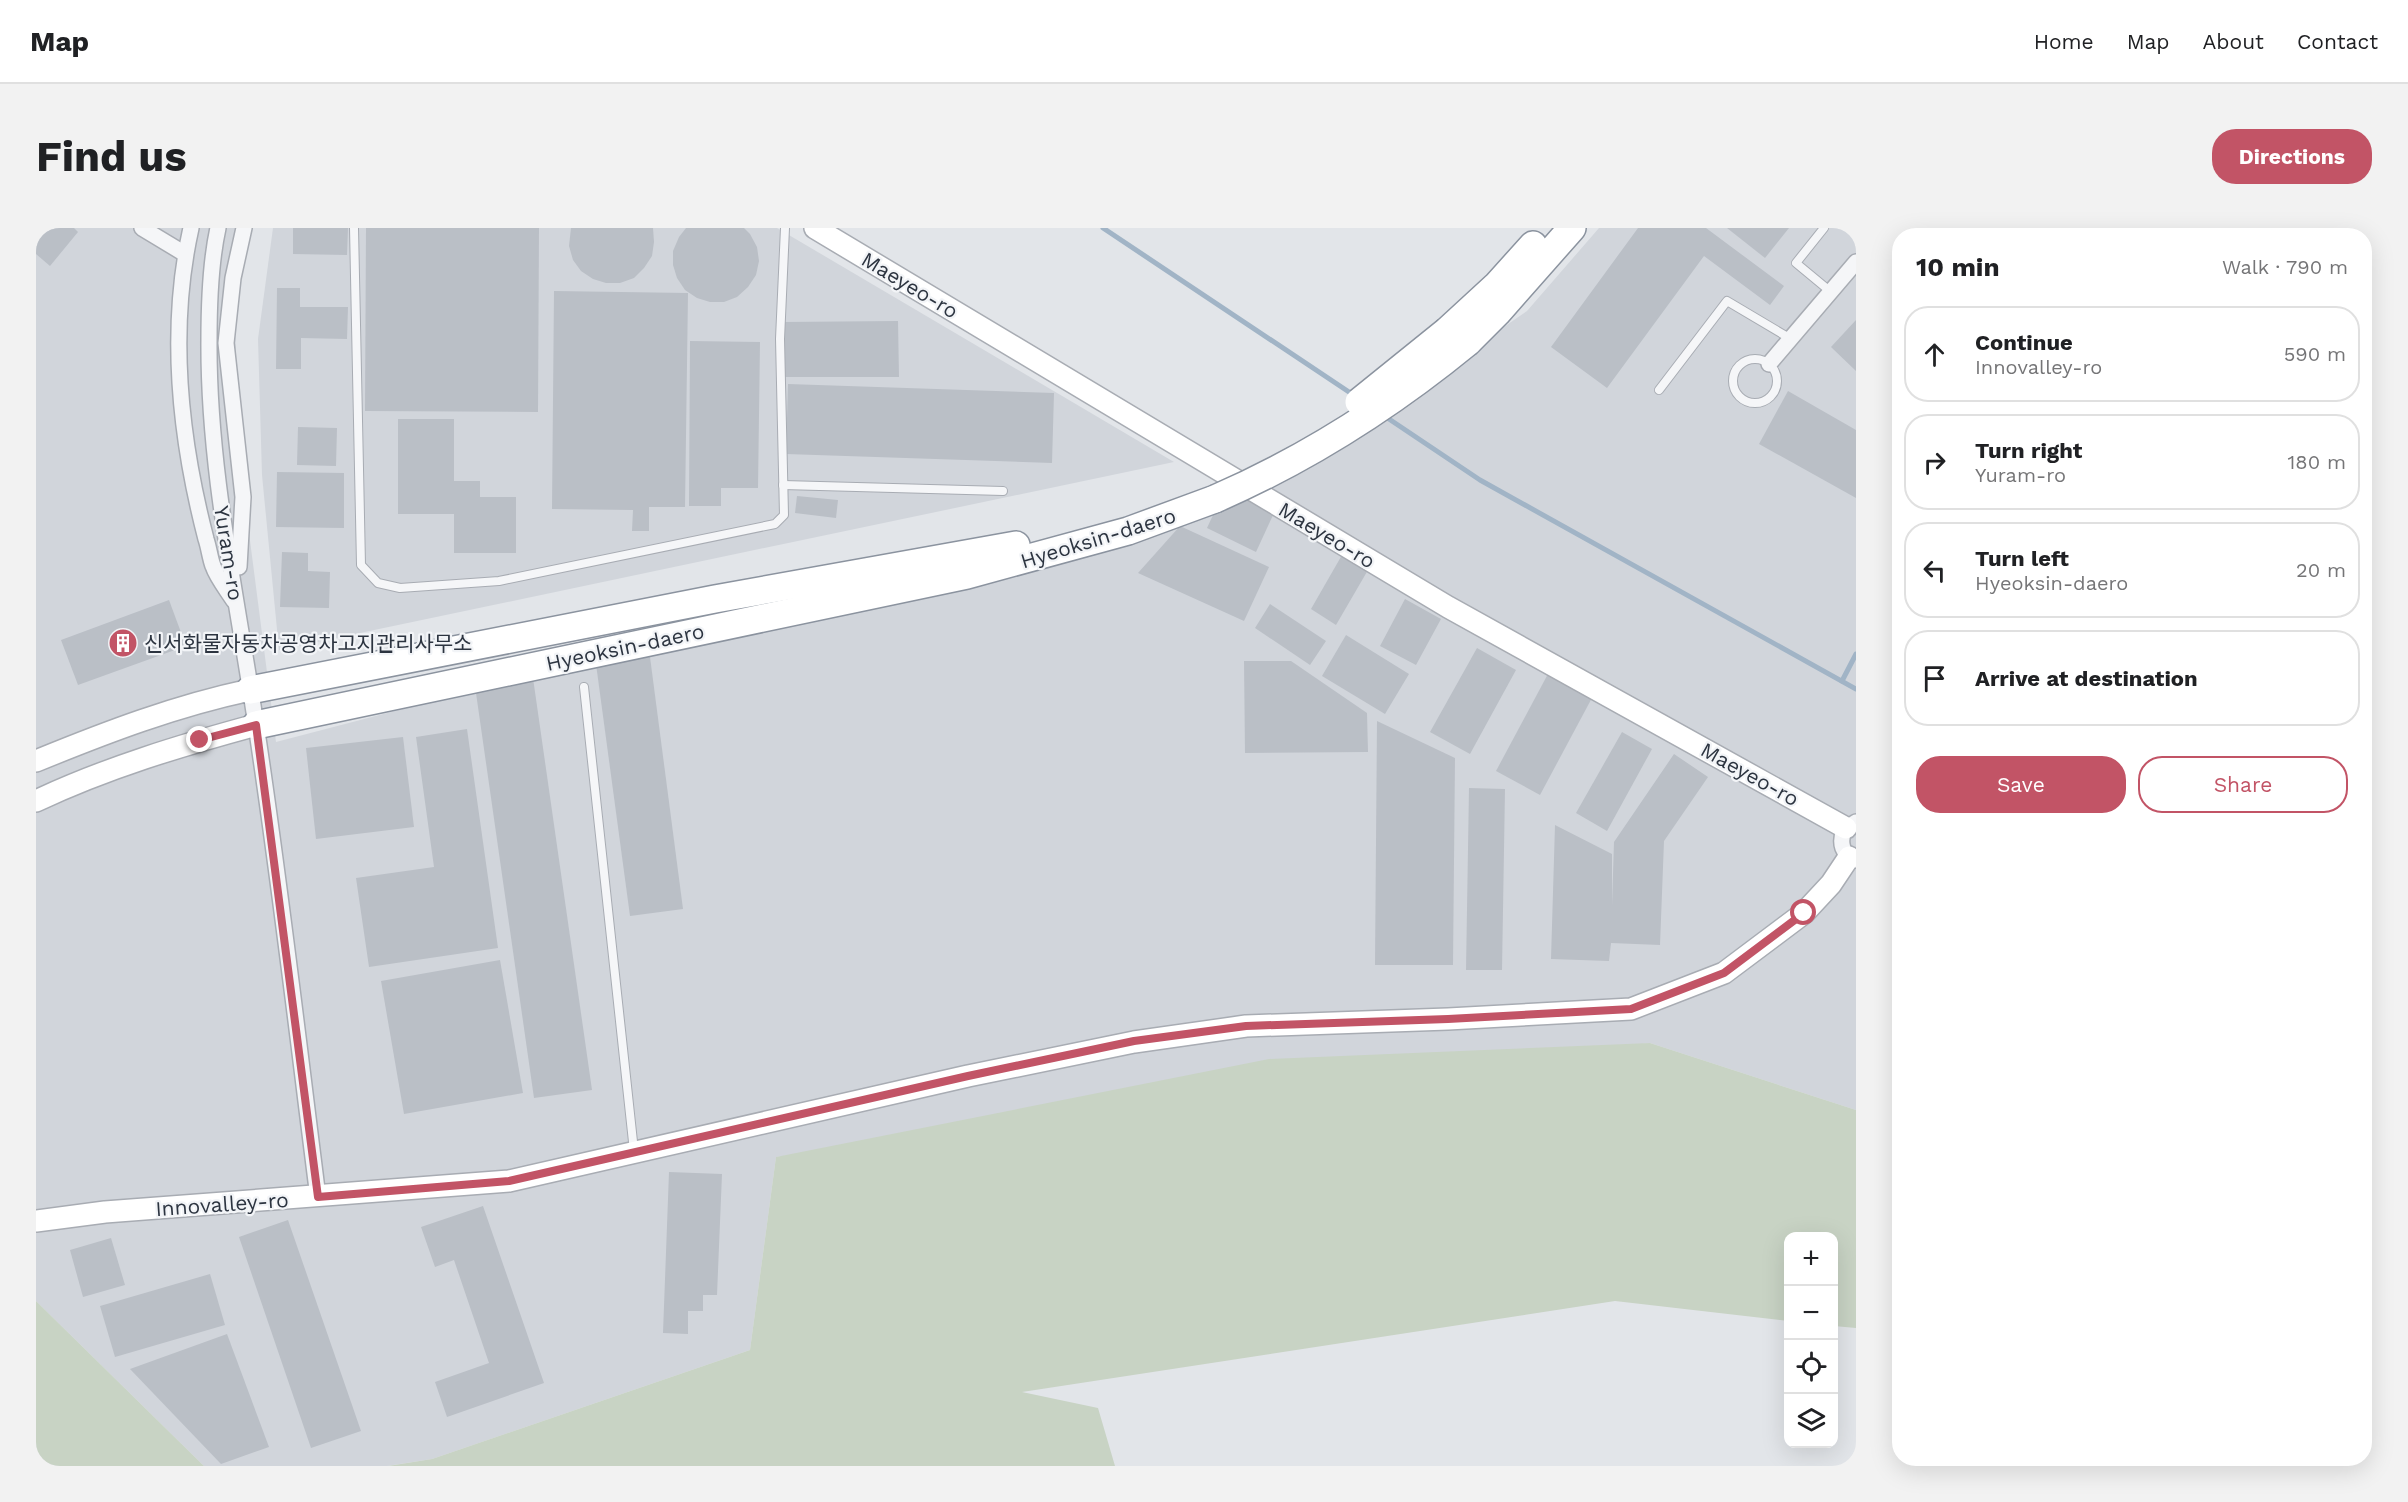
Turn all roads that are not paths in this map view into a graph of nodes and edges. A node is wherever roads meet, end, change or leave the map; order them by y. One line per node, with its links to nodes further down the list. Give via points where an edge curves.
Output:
1 (142, 228): 13 (street)
2 (191, 228): 13 (street)
3 (218, 228): 24 (street, Yuram-ro, via 209,312 208,394)
4 (244, 228): 24 (street, via 233,278 226,343 243,497)
5 (354, 228): 21 (lane, via 362,566 378,582 400,588 499,581 775,524 784,515)
6 (785, 228): 21 (lane, via 780,339)
7 (815, 228): 30 (main road, Maeyeo-ro, via 1448,607)
8 (1532, 228): 17 (highway)
9 (1547, 228): 17 (highway)
10 (1572, 228): 16 (highway)
11 (1586, 228): 16 (highway, via 1551,266)
12 (1824, 228): 15 (lane, via 1796,262)
13 (185, 254): 24 (street, via 178,335 182,416 197,506 213,568)
14 (1856, 262): 15 (street)
15 (1831, 292): 18 (street)
16 (1497, 313): 17 (highway)
17 (1457, 337): 23 (highway, bridge, via 1420,381 1314,450 1258,480)
18 (1791, 339): 19 (street); 20 (lane, via 1727,301)
19 (1769, 364): 19 (lane, via 1756,359 1737,368 1734,389 1742,400 1763,402 1774,392 1777,377)
20 (1659, 390)
21 (783, 485): 22 (lane)
22 (1004, 491)
23 (1210, 492): 26 (highway, via 981,552); 27 (highway, Hyeoksin-daero, via 1117,535 967,575)
24 (237, 606): 26 (street, Yuram-ro)
25 (584, 687): 32 (lane)
26 (250, 690): 27 (street, Yuram-ro); 28 (main road, via 198,701)
27 (256, 725): 29 (main road, Hyeoksin-daero, via 200,740); 33 (street, Yuram-ro)
28 (36, 761)
29 (36, 801)
30 (1851, 825): 31 (street, via 1841,843)
31 (1853, 858): 32 (main road, Innovalley-ro, via 1804,913 1724,973 1631,1009 1246,1026 1134,1041)
32 (634, 1153): 33 (main road, Innovalley-ro, via 509,1181)
33 (318, 1197): 34 (main road, Innovalley-ro, via 105,1212)
34 (36, 1221)

